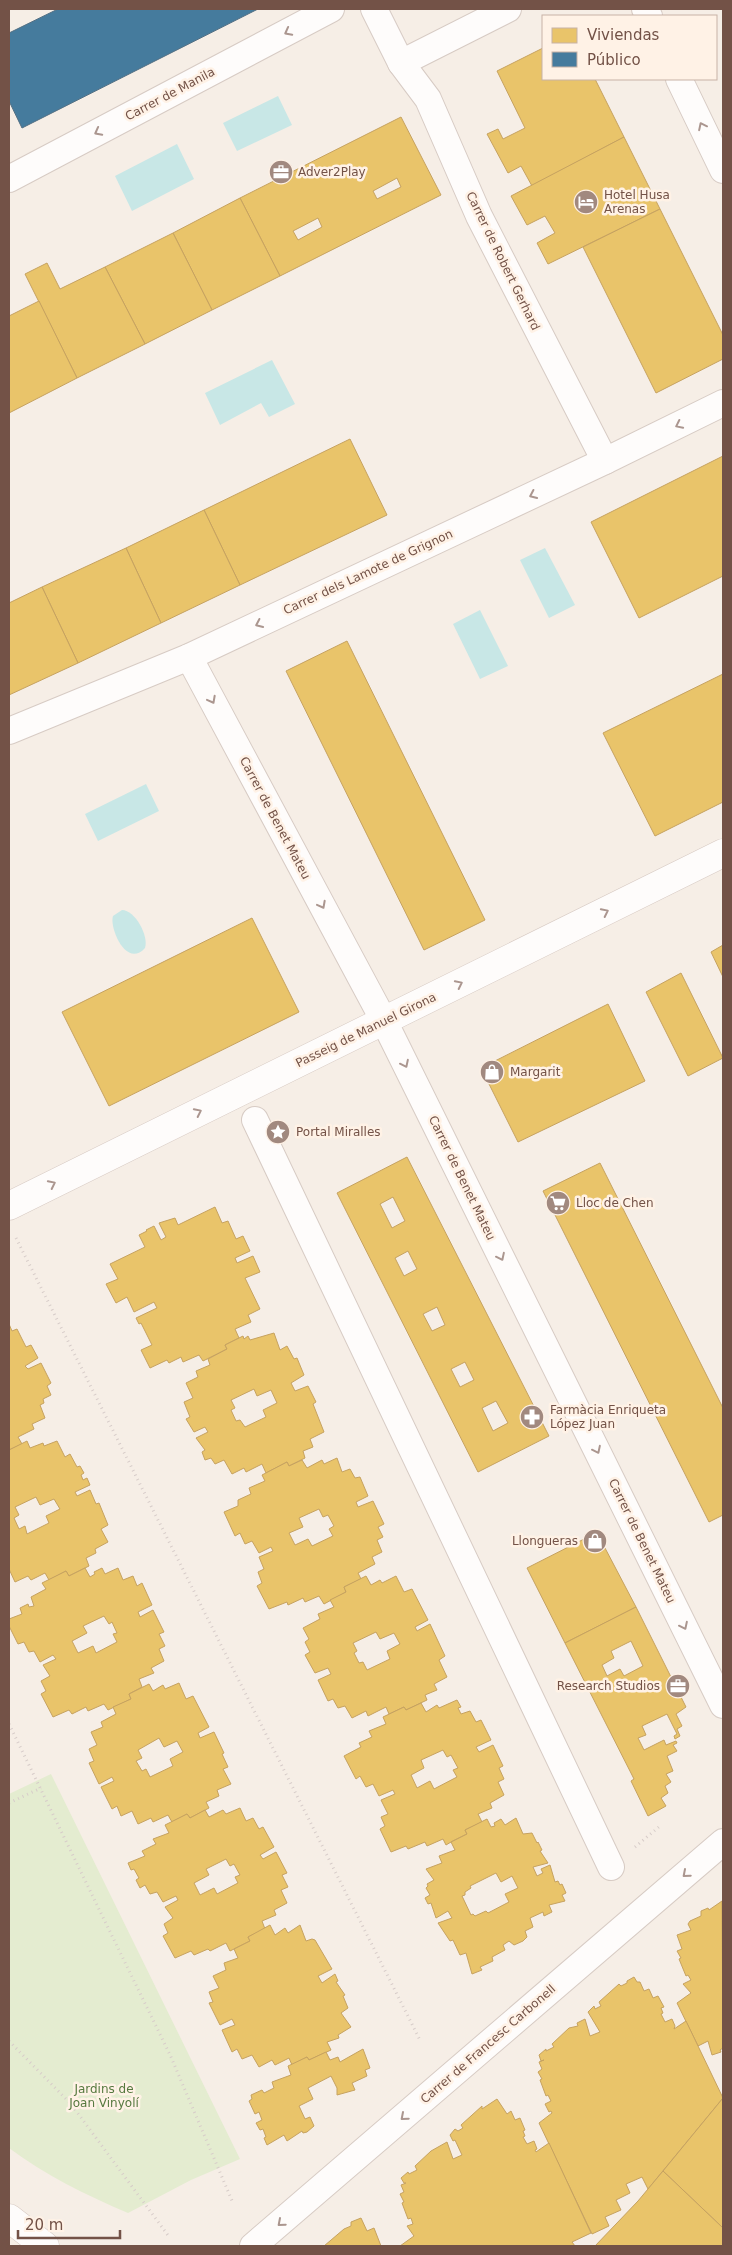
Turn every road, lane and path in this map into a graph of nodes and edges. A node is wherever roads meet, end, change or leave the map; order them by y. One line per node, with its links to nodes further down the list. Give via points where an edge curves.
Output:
1 (331, 9): 7 (street, Carrer de Manila, one-way to 7)
2 (374, 9): 4 (street, Carrer de Robert Gerhard)
3 (508, 9): 4 (street)
4 (401, 63): 9 (street, Carrer de Robert Gerhard, via 428,98 479,216)
5 (679, 80): 6 (street, one-way to 5)
6 (723, 170)
7 (9, 179)
8 (723, 403): 9 (street, Carrer dels Lamote de Grignon, one-way to 9)
9 (605, 462): 10 (street, Carrer dels Lamote de Grignon, one-way to 10)
10 (189, 657): 11 (street, Carrer dels Lamote de Grignon); 13 (street, Carrer de Benet Mateu, one-way to 13)
11 (9, 731)
12 (723, 853): 13 (street, Passeig de Manuel Girona, one-way to 12)
13 (384, 1021): 15 (street, Passeig de Manuel Girona, one-way to 13); 17 (street, Carrer de Benet Mateu, one-way to 17)
14 (255, 1120): 22 (street)
15 (9, 1206)
16 (16, 1238): 23 (path)
17 (723, 1705)
18 (9, 1724): 19 (path)
19 (41, 1788): 20 (path); 25 (path, via 171,2057)
20 (9, 1803)
21 (723, 1842): 29 (street, Carrer de Francesc Carbonell, one-way to 29)
22 (611, 1867)
23 (420, 2040)
24 (9, 2041): 27 (path, via 70,2104)
25 (233, 2203)
26 (9, 2218): 28 (street)
27 (170, 2238)
28 (45, 2246)
29 (253, 2246)

